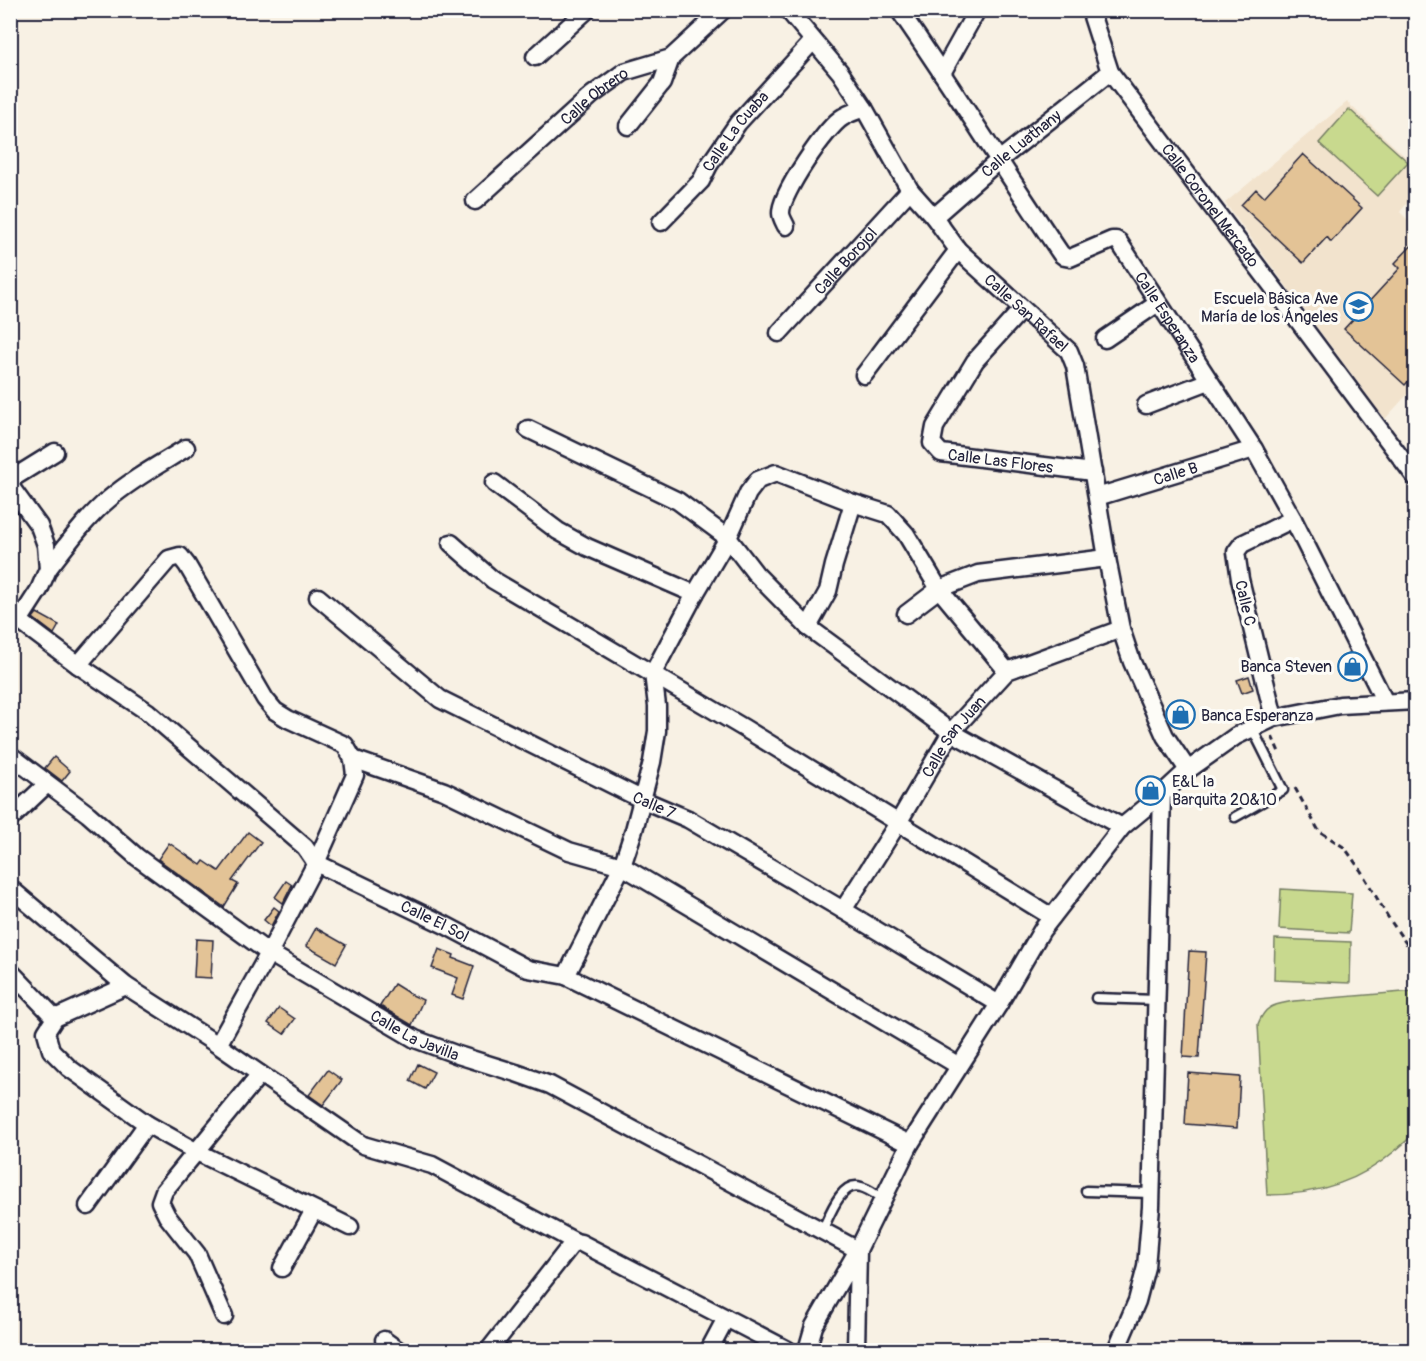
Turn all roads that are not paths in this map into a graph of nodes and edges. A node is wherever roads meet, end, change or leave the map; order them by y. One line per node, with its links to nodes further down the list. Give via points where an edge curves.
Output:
1 (587, 10): 8 (street)
2 (723, 10): 9 (street, Calle Obrero)
3 (788, 10): 7 (street, Calle San Rafael)
4 (898, 10): 11 (street, Calle Esperanza)
5 (977, 10): 11 (street)
6 (1095, 12): 10 (street, Calle Coronel Mercado)
7 (813, 41): 12 (street, Calle San Rafael); 18 (street, Calle La Cuaba, via 738,123 701,181)
8 (535, 57)
9 (671, 58): 13 (street, via 662,82); 16 (street, Calle Obrero, via 624,72 592,95)
10 (1110, 72): 14 (street, Calle Luathany); 33 (street, Calle Coronel Mercado)
11 (942, 73): 14 (street, Calle Esperanza)
12 (864, 108): 15 (street, Calle San Rafael); 19 (street, via 842,117 818,145 786,194 781,213)
13 (628, 126)
14 (998, 161): 17 (street, Calle Luathany); 21 (street, Calle Esperanza, via 1061,254 1070,258 1116,240)
15 (910, 190): 17 (street, Calle San Rafael); 23 (street, Calle Borojol)
16 (475, 201)
17 (934, 217): 20 (street, Calle San Rafael)
18 (661, 222)
19 (786, 226)
20 (958, 250): 22 (street, Calle San Rafael); 25 (street)
21 (1158, 303): 24 (street); 26 (street, Calle Esperanza)
22 (1022, 309): 32 (street, Calle San Rafael, via 1073,358); 32 (street, Calle Las Flores, via 975,361 935,427 932,443 942,453)
23 (779, 333)
24 (1105, 339)
25 (864, 375)
26 (1209, 381): 27 (street); 30 (street, Calle Esperanza)
27 (1146, 405)
28 (528, 429): 39 (street, via 678,501)
29 (186, 448): 42 (street, via 108,499)
30 (1254, 449): 36 (street, Calle B); 38 (street, Calle Esperanza)
31 (56, 452): 35 (street, via 13,478)
32 (1093, 472): 36 (street, Calle San Rafael)
33 (1416, 478)
34 (494, 483): 44 (street, via 558,531)
35 (10, 486): 42 (street, via 39,526)
36 (1097, 497): 41 (street, Calle San Rafael)
37 (853, 503): 39 (street, via 776,473 758,480 748,493); 43 (street, via 888,514 906,534); 48 (street, via 828,591)
38 (1293, 519): 54 (street, Calle Esperanza); 55 (street, Calle C, via 1242,544 1236,552)
39 (728, 538): 44 (street); 48 (street, via 755,573)
40 (451, 543): 52 (street, via 493,580)
41 (1107, 558): 43 (street, via 978,574); 49 (street, Calle San Rafael)
42 (48, 569): 47 (street, via 39,590)
43 (939, 589): 46 (street); 51 (street)
44 (694, 594): 52 (street)
45 (318, 597): 62 (street, Calle 7, via 440,699)
46 (906, 614)
47 (15, 618): 50 (street, Calle El Sol)
48 (808, 627): 56 (street)
49 (1121, 629): 51 (street, Calle San Juan); 59 (street, Calle San Rafael, via 1165,736)
50 (78, 665): 58 (street, via 169,559 180,556 275,711 345,745); 67 (street, Calle El Sol, via 148,712 305,847)
51 (1007, 671): 56 (street, Calle San Juan)
52 (653, 673): 62 (street, via 657,731); 65 (street)
53 (1416, 701): 54 (street)
54 (1385, 702): 55 (street, via 1340,705)
55 (1264, 722): 59 (street, via 1236,736); 63 (lane, via 1283,790)
56 (951, 732): 65 (street, Calle San Juan); 66 (street)
57 (10, 755): 60 (street, Calle La Javilla)
58 (353, 759): 67 (street, via 355,775); 68 (street, via 444,791 569,851)
59 (1188, 770): 61 (street)
60 (47, 784): 64 (street); 72 (street, Calle La Javilla, via 137,857)
61 (1162, 794): 66 (street); 77 (street)
62 (641, 799): 68 (street); 70 (street, Calle 7, via 688,819)
63 (1235, 817)
64 (10, 819)
65 (898, 823): 70 (street, Calle San Juan); 71 (street)
66 (1122, 827): 71 (street)
67 (316, 863): 72 (street); 74 (street, Calle El Sol, via 528,969)
68 (622, 866): 74 (street); 81 (street)
69 (10, 888): 75 (street)
70 (843, 910): 78 (street, Calle 7)
71 (1052, 917): 78 (street)
72 (269, 953): 80 (street); 92 (street, Calle La Javilla, via 415,1039 550,1085)
73 (10, 971): 79 (street)
74 (566, 976): 84 (street, Calle El Sol)
75 (126, 986): 79 (street); 80 (street)
76 (1096, 998): 77 (lane)
77 (1157, 999): 87 (street)
78 (999, 1004): 81 (street)
79 (55, 1018): 83 (street, via 46,1032 51,1050 69,1068)
80 (218, 1045): 82 (street)
81 (959, 1066): 84 (street)
82 (260, 1074): 85 (street); 93 (street, via 363,1145 432,1165)
83 (147, 1124): 85 (street); 89 (street)
84 (910, 1144): 88 (street)
85 (197, 1152): 90 (street); 96 (street, via 164,1191 160,1202 197,1254)
86 (1086, 1191): 87 (lane)
87 (1151, 1193): 105 (street, via 1146,1267 1137,1302)
88 (883, 1199): 92 (lane, via 860,1186 852,1186 838,1197); 94 (street)
89 (88, 1206)
90 (314, 1210): 91 (street); 95 (street)
91 (350, 1227)
92 (822, 1231): 94 (street, Calle La Javilla)
93 (576, 1242): 97 (street); 100 (street)
94 (858, 1250): 103 (street, via 814,1326); 104 (street)
95 (282, 1268)
96 (224, 1316)
97 (726, 1318): 101 (street); 102 (street)
98 (384, 1340): 99 (street)
99 (398, 1350)
100 (489, 1350)
101 (709, 1350)
102 (788, 1350)
103 (807, 1350)
104 (856, 1350)
105 (1116, 1350)

